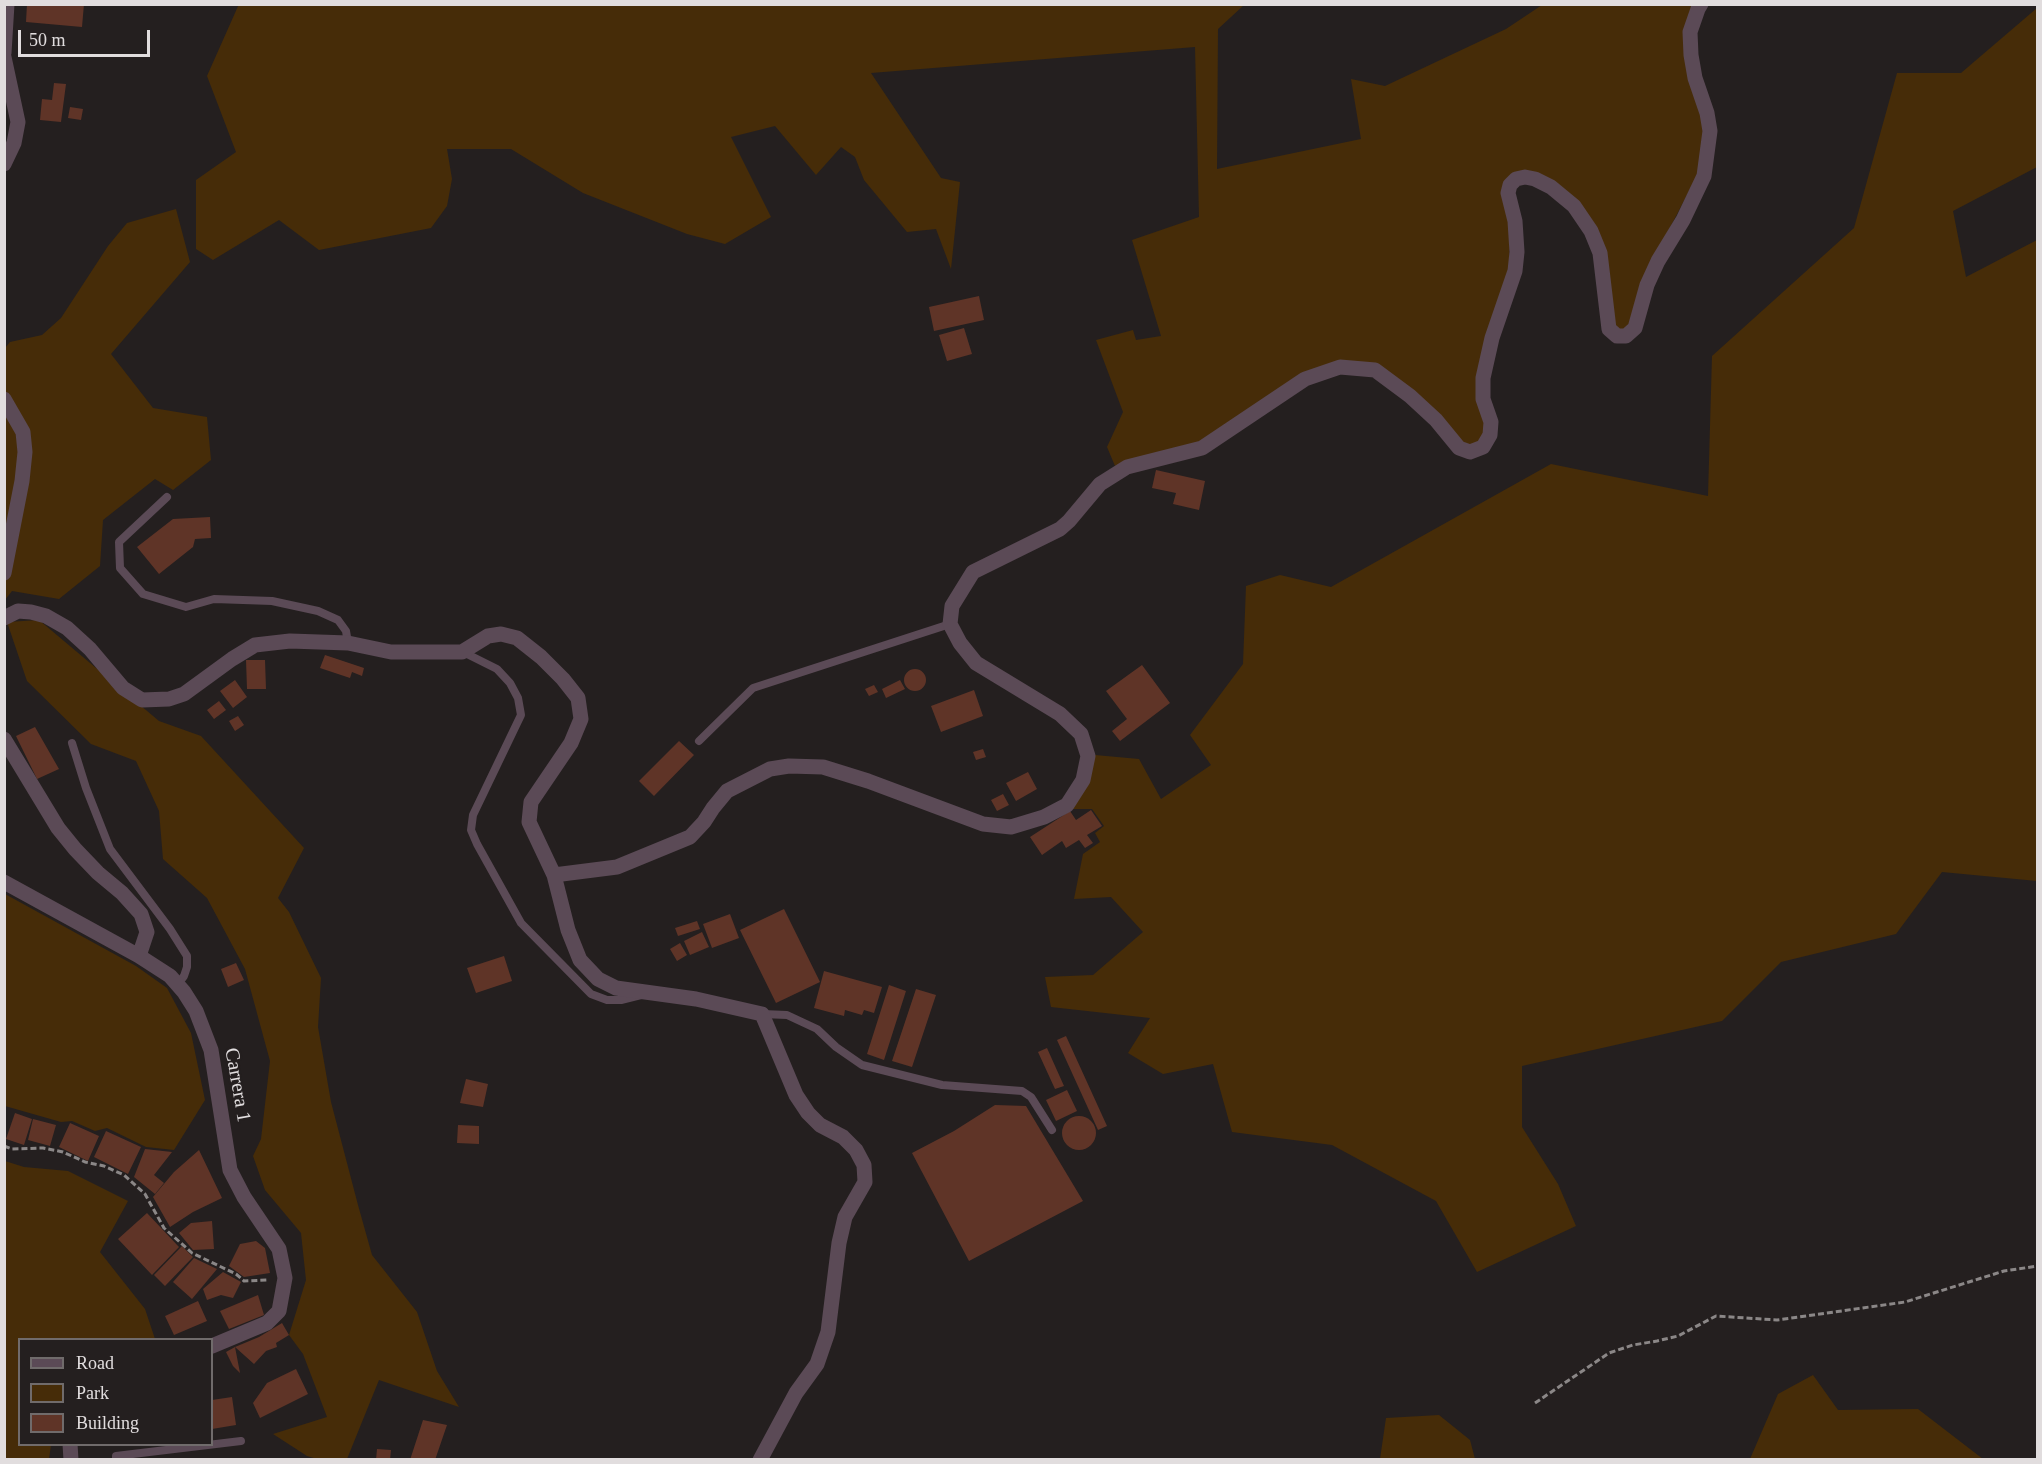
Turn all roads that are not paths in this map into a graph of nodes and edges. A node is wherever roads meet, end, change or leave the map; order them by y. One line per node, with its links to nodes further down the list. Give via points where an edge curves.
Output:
1 (7, 4): 3 (street)
2 (1701, 4): 9 (street, via 1690,32 1695,78 1710,131 1704,176 1647,285 1635,328 1626,336 1617,336 1609,329 1600,253 1592,231 1574,206 1551,187 1535,179 1516,179 1508,194 1515,221 1515,271 1483,378 1483,399 1491,422 1490,435 1483,447 1470,452 1460,448 1410,396 1375,370 1340,367 1305,378 1202,448 1127,467 1100,484 1060,529 973,572 952,606)
3 (4, 55): 4 (street, via 18,122)
4 (4, 164)
5 (4, 399): 7 (street, via 23,432 25,453)
6 (167, 497): 10 (lane, via 119,542 120,567 143,594 186,607 214,599 272,601 318,611 338,620)
7 (4, 573)
8 (11, 615): 10 (street, via 32,612 67,628 123,688 142,700 184,694 255,645 290,641)
9 (950, 624): 13 (lane, via 753,688); 15 (street, via 976,663 1060,714 1081,734 1088,756 1083,780 1067,805 1011,827 983,824 823,767 789,766 770,769 727,791 690,837 617,867)
10 (348, 643): 11 (street, via 391,652)
11 (462, 652): 15 (street, via 488,636 517,638 541,657 578,698 581,718 571,743 531,802 529,822); 19 (lane, via 497,669 518,698 521,715 473,815 471,830 477,844 521,923 591,994 607,1000)
12 (4, 739): 17 (street, via 58,828 141,914 147,932)
13 (699, 741)
14 (72, 743): 18 (lane, via 110,849 187,956 184,976)
15 (554, 875): 19 (street, via 580,960 598,979 616,988)
16 (4, 882): 17 (street, Carrera 1)
17 (140, 956): 18 (street, Carrera 1)
18 (178, 984): 22 (street, Carrera 1, via 196,1011 212,1050 230,1170 279,1249 285,1278 279,1311 267,1323)
19 (648, 994): 20 (street, via 696,999)
20 (762, 1014): 21 (lane, via 787,1015 817,1029 862,1065 942,1085 1022,1091 1031,1097); 27 (street, via 796,1095 820,1125 843,1137 856,1150 864,1165 866,1182 845,1217 828,1332 817,1364 796,1393)
21 (1052, 1130)
22 (213, 1346)
23 (241, 1441): 24 (lane)
24 (213, 1444)
25 (199, 1446): 26 (lane, via 116,1456)
26 (116, 1460)
27 (760, 1460)

